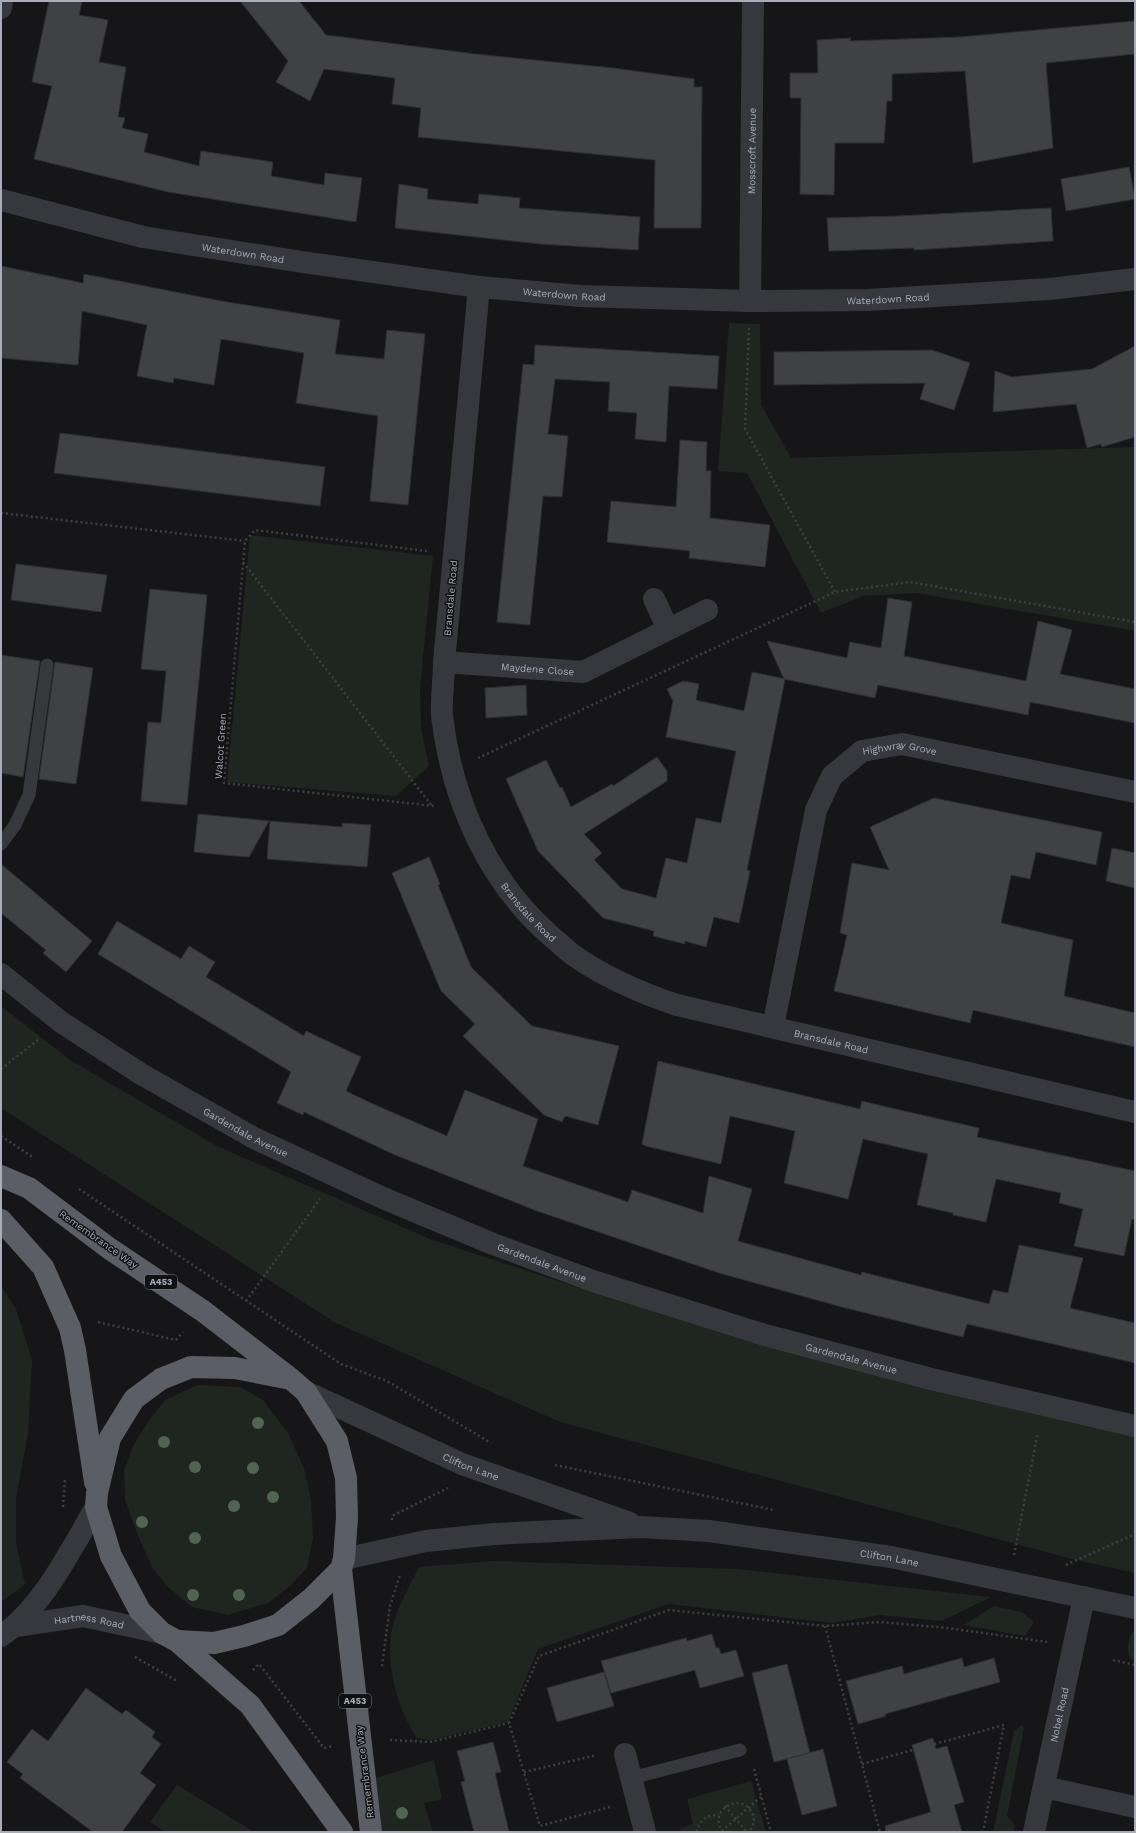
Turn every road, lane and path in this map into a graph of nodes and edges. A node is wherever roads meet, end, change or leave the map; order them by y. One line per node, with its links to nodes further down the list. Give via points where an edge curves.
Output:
1 (2, 1): 3 (street)
2 (752, 1): 7 (street, Mosscroft Avenue)
3 (1, 8)
4 (1, 200): 6 (street, Waterdown Road, via 143,237)
5 (1135, 279): 7 (street, Waterdown Road, via 1050,290 876,300)
6 (479, 287): 7 (street, Waterdown Road, via 581,296); 10 (street, Bransdale Road)
7 (750, 301): 12 (path, via 745,429)
8 (1, 513): 9 (path)
9 (245, 541): 10 (path, via 255,530); 11 (path, Walcot Green)
10 (454, 554): 17 (street, Bransdale Road)
11 (243, 562): 21 (path); 21 (path, Walcot Green, via 224,783)
12 (835, 592): 15 (path, via 910,582); 19 (path)
13 (654, 599): 16 (street)
14 (707, 610): 16 (street, Maydene Close)
15 (1135, 622)
16 (668, 629): 17 (street, Maydene Close, via 583,672)
17 (444, 662): 19 (street, Bransdale Road, via 442,715)
18 (47, 665): 23 (lane, via 29,795 15,825)
19 (452, 770): 22 (street, Bransdale Road)
20 (1135, 792): 26 (street, Highwray Grove, via 902,744 862,751 832,776 816,810)
21 (432, 806): 22 (path, Walcot Green)
22 (464, 809): 26 (street, Bransdale Road, via 483,851 511,894 542,928 575,957 643,994 677,1005)
23 (1, 844)
24 (1, 974): 25 (street, Gardendale Avenue)
25 (61, 1022): 27 (path); 32 (street, Gardendale Avenue, via 141,1074 254,1138)
26 (774, 1028): 28 (street, Bransdale Road)
27 (1, 1069)
28 (1135, 1112)
29 (1, 1136): 30 (path)
30 (40, 1163)
31 (1, 1176): 37 (highway, Remembrance Way / A453, via 29,1188 110,1248)
32 (337, 1176): 36 (path); 40 (street, Gardendale Avenue, via 493,1244 592,1281 765,1335)
33 (73, 1185): 35 (path)
34 (1, 1220): 38 (highway, via 43,1267)
35 (225, 1286): 36 (path); 37 (path)
36 (246, 1301): 42 (path, via 341,1364 387,1381)
37 (203, 1311): 38 (path, via 176,1340 93,1321); 39 (highway, Remembrance Way / A453)
38 (70, 1328): 45 (highway)
39 (298, 1386): 45 (highway, via 235,1368 191,1367 161,1380 134,1399 110,1438); 48 (street, Clifton Lane, via 462,1464); 51 (highway, A453, via 337,1441 344,1471 347,1518)
40 (1043, 1405): 41 (street, Gardendale Avenue); 50 (path)
41 (1135, 1426)
42 (498, 1447)
43 (554, 1465): 47 (path)
44 (65, 1477): 46 (path)
45 (97, 1500): 56 (street, Hartness Road, via 54,1577); 57 (highway, via 111,1556 125,1585 140,1611)
46 (63, 1508)
47 (780, 1512)
48 (641, 1527): 51 (street, Clifton Lane, via 494,1534 426,1541); 53 (street, Clifton Lane, via 709,1531 891,1558)
49 (1135, 1534): 52 (path)
50 (1013, 1560)
51 (342, 1564): 57 (highway, via 311,1599 278,1625 214,1643); 81 (highway, Remembrance Way / A453)
52 (1064, 1566)
53 (1084, 1597): 54 (street, Clifton Lane); 71 (street, Nobel Road)
54 (1135, 1608)
55 (825, 1626): 58 (path, via 880,1622); 63 (path, via 669,1610 539,1656); 68 (path)
56 (8, 1631): 57 (street, Hartness Road, via 83,1616)
57 (170, 1637): 80 (highway, via 250,1705)
58 (1049, 1642)
59 (132, 1655): 62 (path)
60 (1113, 1660): 61 (path)
61 (1135, 1665)
62 (180, 1682)
63 (509, 1723): 64 (path, via 430,1742); 69 (path)
64 (390, 1740)
65 (740, 1750): 70 (lane); 72 (path, via 748,1748)
66 (598, 1754): 69 (path)
67 (625, 1754): 70 (street)
68 (862, 1764): 86 (path); 87 (path, via 1004,1725)
69 (524, 1772): 73 (path, via 540,1826)
70 (631, 1778): 73 (street)
71 (1044, 1787): 76 (street); 88 (street, Nobel Road)
72 (761, 1797): 75 (path); 85 (path)
73 (636, 1800): 82 (street)
74 (725, 1806): 75 (path, via 739,1803); 77 (path); 78 (path)
75 (748, 1807): 78 (path); 84 (path, via 754,1818)
76 (1135, 1807)
77 (719, 1816): 79 (path); 83 (path, via 706,1817 700,1822)
78 (735, 1818): 79 (path); 84 (path)
79 (722, 1831)
80 (342, 1832)
81 (371, 1832)
82 (644, 1832)
83 (697, 1832)
84 (748, 1832)
85 (771, 1832)
86 (880, 1832)
87 (983, 1832)
88 (1034, 1832)

